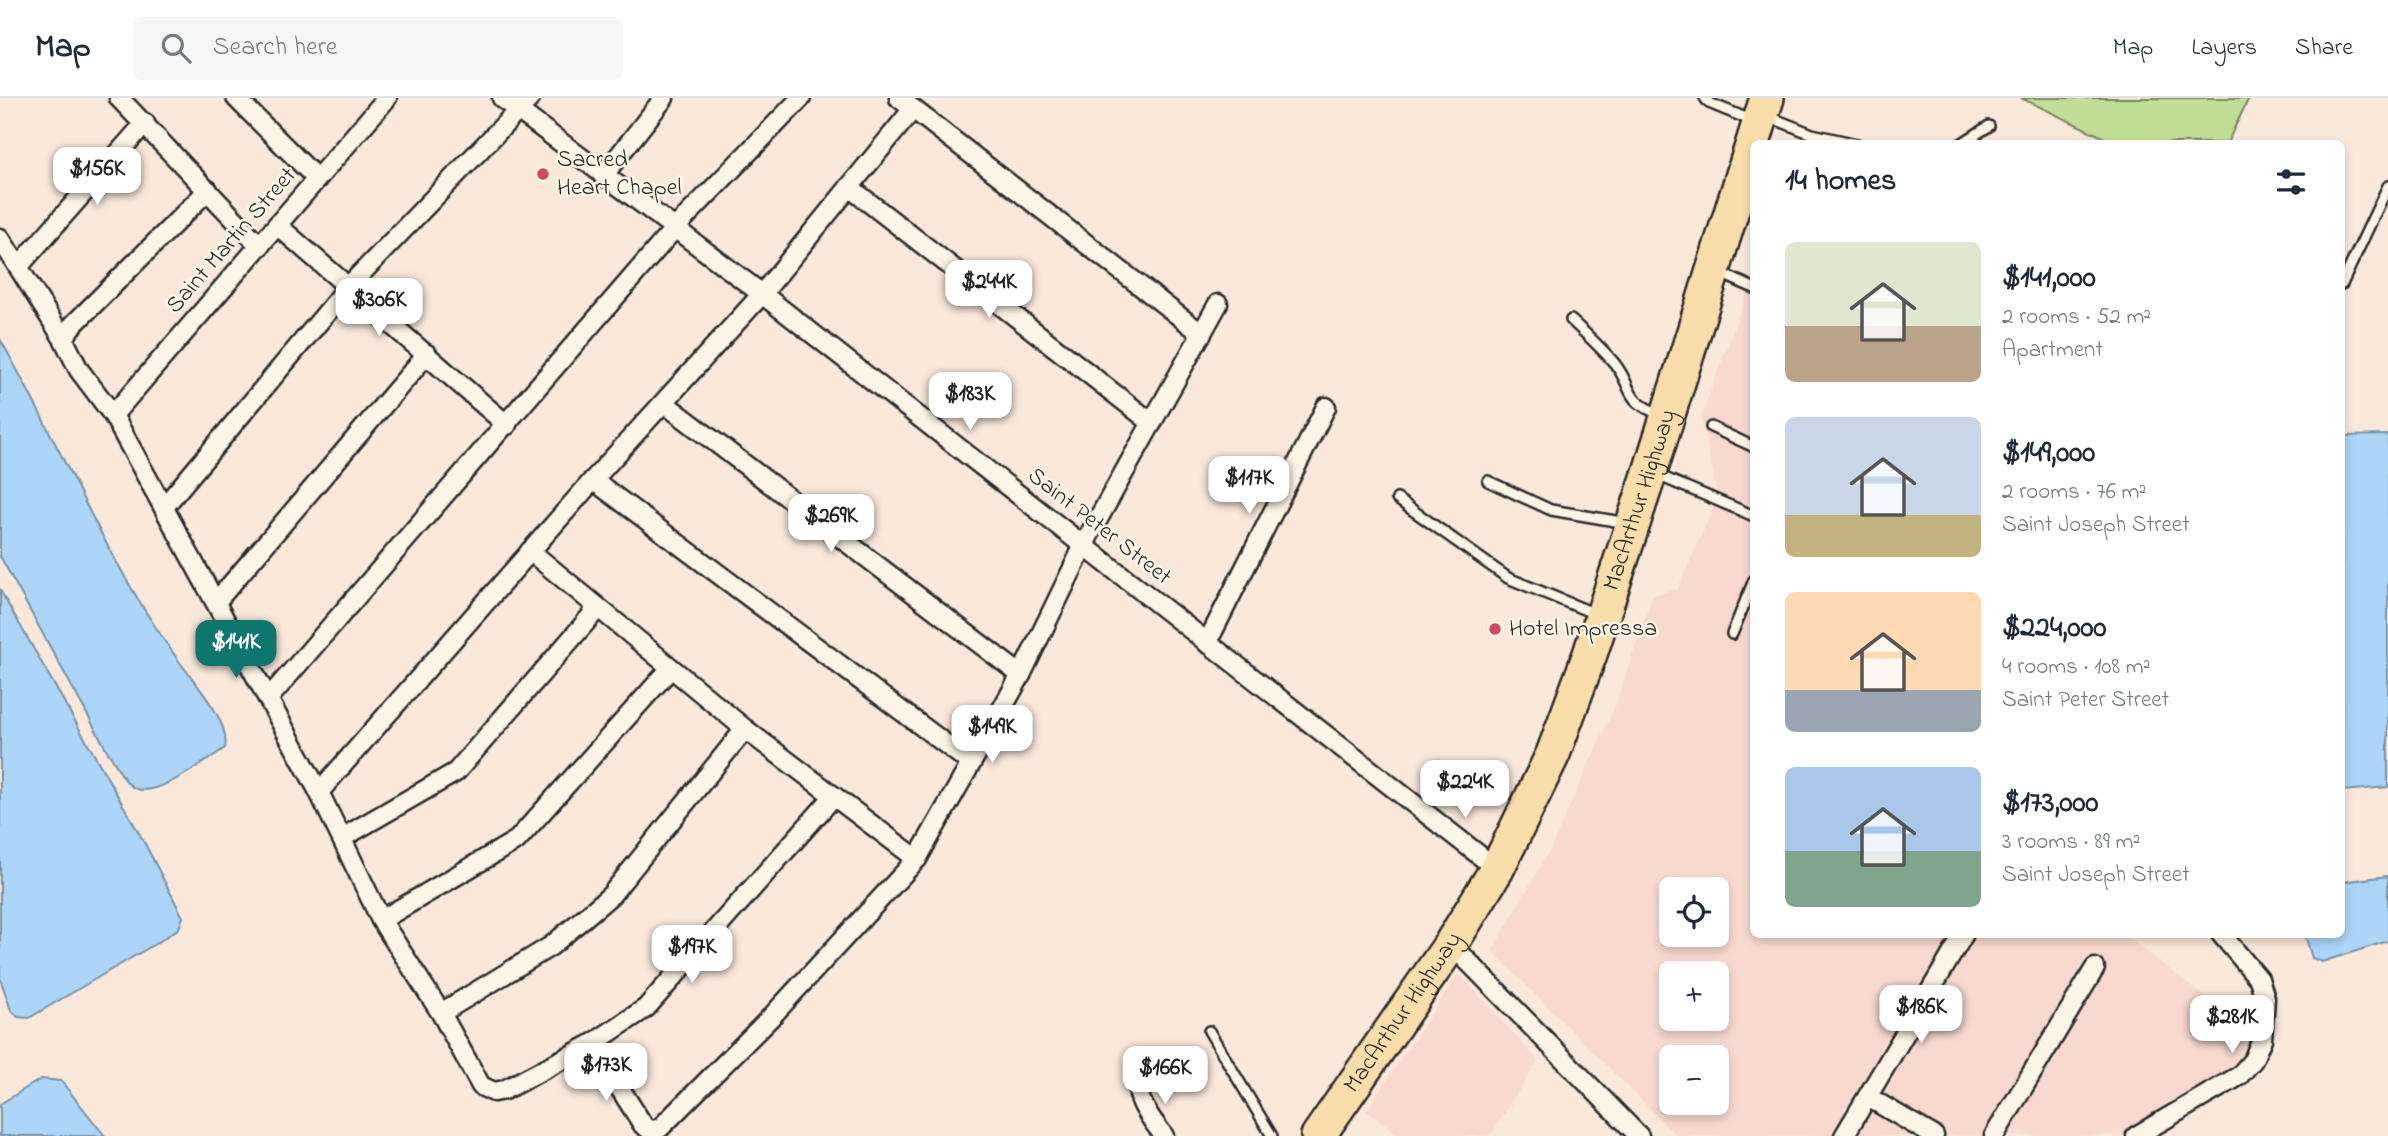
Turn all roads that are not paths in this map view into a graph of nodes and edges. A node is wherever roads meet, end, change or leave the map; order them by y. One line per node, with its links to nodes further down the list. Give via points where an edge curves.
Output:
1 (119, 98): 12 (street)
2 (236, 98): 19 (street)
3 (362, 98): 9 (street)
4 (502, 98): 10 (street, Saint Peter Street)
5 (664, 98): 18 (street)
6 (801, 98): 24 (street)
7 (1705, 98): 11 (lane, via 1709,103)
8 (906, 104): 21 (street); 35 (street)
9 (381, 105): 19 (street, Saint Martin Street)
10 (524, 105): 18 (street, Saint Peter Street); 30 (street)
11 (1763, 112): 14 (highway, MacArthur Highway); 15 (lane, via 1812,134)
12 (145, 123): 22 (street); 27 (street)
13 (1989, 126): 16 (lane)
14 (1754, 140)
15 (1839, 140)
16 (1967, 140)
17 (1750, 153): 28 (highway, MacArthur Highway)
18 (603, 176): 24 (street, Saint Peter Street)
19 (317, 179): 23 (street, Saint Martin Street)
20 (2388, 186): 29 (lane)
21 (849, 187): 32 (street); 42 (street)
22 (208, 190): 26 (street); 36 (street, via 70,328)
23 (278, 225): 26 (street, Saint Martin Street); 30 (street)
24 (674, 229): 32 (street, Saint Peter Street); 43 (street)
25 (0, 237): 27 (street)
26 (260, 246): 40 (street, Saint Martin Street)
27 (19, 266): 36 (street)
28 (1713, 270): 31 (lane); 41 (highway, MacArthur Highway)
29 (2345, 278)
30 (349, 286): 37 (street); 50 (street)
31 (1750, 286)
32 (762, 294): 38 (street); 53 (street, Saint Peter Street)
33 (1218, 304): 35 (street)
34 (1571, 320): 41 (lane, via 1616,366 1630,396)
35 (1202, 334): 42 (street)
36 (64, 340): 40 (street, via 89,386)
37 (428, 354): 43 (street); 56 (street)
38 (664, 403): 47 (street); 62 (street)
39 (1326, 407): 60 (street)
40 (113, 415): 50 (street)
41 (1668, 417): 46 (highway, MacArthur Highway)
42 (1153, 423): 53 (street)
43 (507, 425): 63 (street)
44 (1711, 427): 45 (lane)
45 (1750, 445)
46 (1650, 472): 51 (lane); 52 (highway, MacArthur Highway)
47 (593, 480): 54 (street); 65 (street)
48 (1488, 481): 52 (lane, via 1550,510)
49 (1398, 499): 58 (lane, via 1508,578)
50 (164, 507): 56 (street)
51 (1750, 514)
52 (1633, 524): 58 (highway, MacArthur Highway)
53 (1084, 546): 60 (street, Saint Peter Street); 62 (street)
54 (530, 551): 57 (street); 66 (street)
55 (1750, 590): 59 (lane)
56 (216, 602): 63 (street)
57 (598, 608): 61 (street); 68 (street, via 456,772)
58 (1602, 617): 70 (highway, MacArthur Highway, via 1553,754)
59 (1732, 634)
60 (1207, 643): 70 (street, Saint Peter Street)
61 (671, 668): 64 (street); 71 (street, via 517,839)
62 (1021, 675): 65 (street)
63 (268, 699): 66 (street)
64 (745, 729): 67 (street); 76 (street, via 611,895 551,946)
65 (971, 763): 69 (street)
66 (319, 792): 68 (street)
67 (834, 796): 69 (street); 78 (street, via 646,1009)
68 (342, 838): 71 (street)
69 (917, 859): 78 (street, via 772,1016 660,1128 652,1131 643,1125)
70 (1497, 869): 74 (highway, MacArthur Highway)
71 (381, 919): 76 (street)
72 (1962, 938): 80 (street)
73 (2224, 938): 88 (street, via 2259,979 2265,998 2262,1039 2253,1060 2239,1076)
74 (1451, 944): 81 (highway, MacArthur Highway); 84 (street)
75 (2095, 968): 87 (street)
76 (440, 1013): 78 (street, via 481,1086 494,1092)
77 (1209, 1031): 83 (lane)
78 (592, 1044)
79 (1139, 1076): 82 (street, via 1137,1088)
80 (1868, 1097): 85 (street); 86 (street)
81 (1313, 1135)
82 (1164, 1136)
83 (1272, 1136)
84 (1639, 1136)
85 (1844, 1136)
86 (1934, 1136)
87 (1994, 1136)
88 (2136, 1136)

